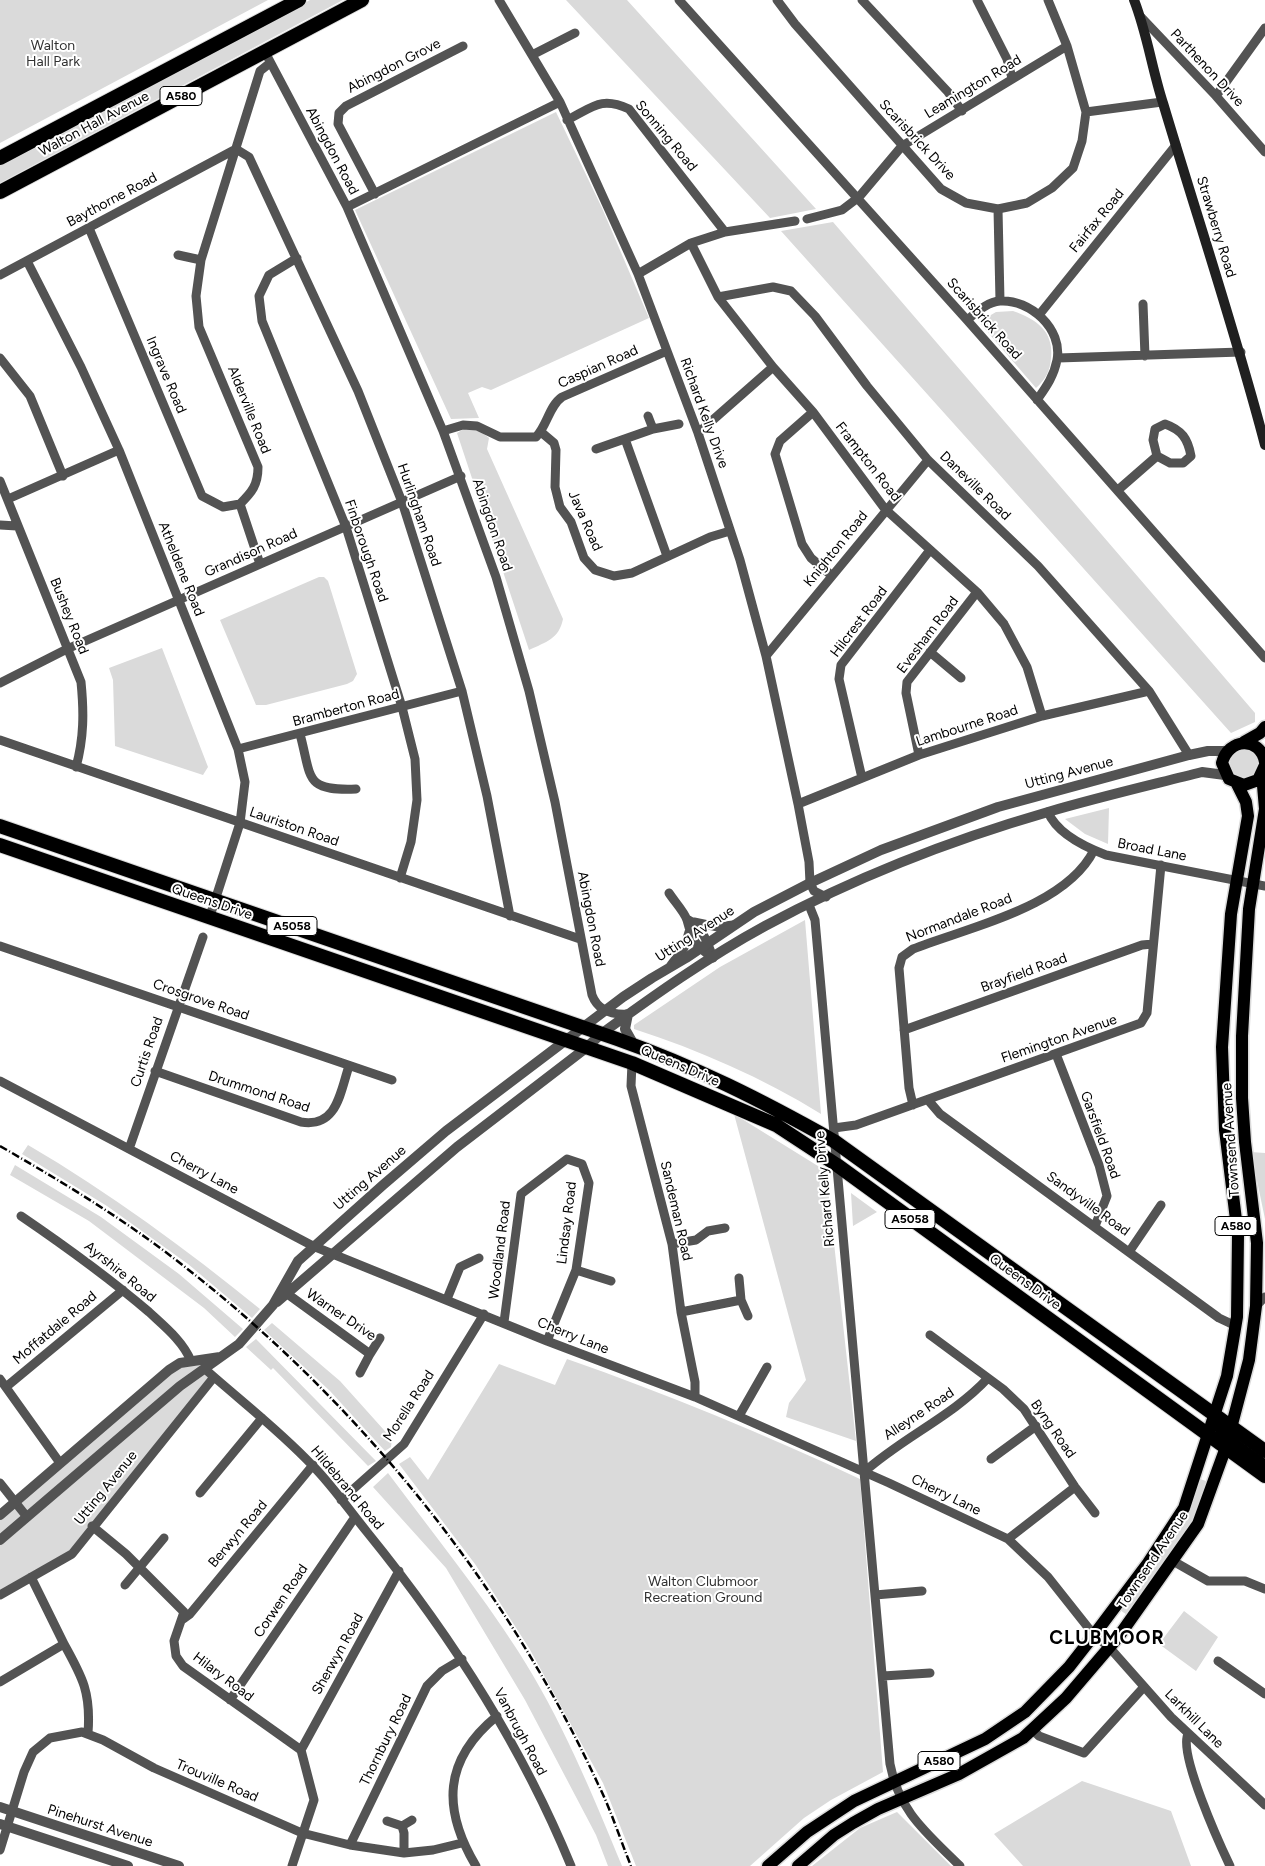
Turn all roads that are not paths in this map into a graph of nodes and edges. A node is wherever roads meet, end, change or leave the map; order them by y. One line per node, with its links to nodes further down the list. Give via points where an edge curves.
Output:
1 (298, 0): 28 (highway, Walton Hall Avenue / A580)
2 (362, 0): 16 (highway, Walton Hall Avenue / A580)
3 (499, 0): 15 (street, Richard Kelly Drive)
4 (679, 0): 31 (street, Scarisbrick Road)
5 (777, 0): 25 (street, Scarisbrick Drive, via 794,24)
6 (977, 0): 17 (street, via 1007,58)
7 (1048, 0): 14 (street, Scarisbrick Drive)
8 (1134, 0): 10 (main road, Parthenon Drive)
9 (867, 1): 21 (street)
10 (1141, 17): 18 (street, Parthenon Drive); 20 (main road, Strawberry Road)
11 (1265, 28): 18 (street)
12 (574, 33): 15 (street)
13 (463, 46): 30 (street, Abingdon Grove, via 346,106 339,113 338,124)
14 (1067, 46): 17 (street, Leamington Road); 22 (street, Scarisbrick Drive)
15 (532, 55): 19 (street, Richard Kelly Drive)
16 (267, 57): 26 (street, Alderville Road); 29 (highway, Walton Hall Avenue / A580); 32 (street, Abingdon Road)
17 (1012, 78): 21 (street, Leamington Road)
18 (1216, 96): 27 (street, Parthenon Drive)
19 (560, 102): 23 (street, Richard Kelly Drive); 30 (street)
20 (1162, 102): 22 (street); 24 (main road, Strawberry Road)
21 (962, 111): 25 (street, Leamington Road)
22 (1086, 112): 33 (street, Scarisbrick Drive, via 1082,141 1073,168 1052,188 1027,203)
23 (567, 120): 37 (street, Sonning Road, via 604,102 629,109); 44 (street, Richard Kelly Drive)
24 (1176, 145): 48 (street, Fairfax Road); 51 (main road, Strawberry Road)
25 (902, 146): 31 (street, Leamington Road); 33 (street, Scarisbrick Drive, via 941,189 966,203)
26 (236, 149): 36 (street, Baythorne Road); 40 (street, Hurlingham Road, via 249,157); 41 (street, Alderville Road)
27 (1265, 152)
28 (0, 158)
29 (0, 192)
30 (375, 194): 32 (street)
31 (857, 199): 34 (street, Leamington Road, via 842,210); 49 (street, Scarisbrick Road)
32 (347, 207): 61 (street, Abingdon Road)
33 (998, 208): 46 (street)
34 (807, 219)
35 (794, 221): 37 (street)
36 (89, 228): 42 (street, Baythorne Road); 76 (street, Ingrave Road, via 202,496 223,507)
37 (725, 232): 38 (street)
38 (691, 243): 44 (street); 45 (street, Frampton Road)
39 (178, 255): 41 (street)
40 (298, 258): 75 (street, Hurlingham Road, via 358,391); 80 (street, Finborough Road, via 269,275 259,296 262,321)
41 (201, 260): 76 (street, Alderville Road, via 196,296 199,327 258,467 258,482)
42 (27, 261): 43 (street, Baythorne Road); 66 (street, Atheldene Road, via 82,367)
43 (0, 274)
44 (638, 274): 50 (street, Richard Kelly Drive)
45 (718, 297): 55 (street, Frampton Road); 69 (street, Daneville Road, via 773,286 791,291 815,316)
46 (1000, 301): 48 (street, via 1021,305); 49 (street, via 983,307)
47 (1143, 304): 52 (street)
48 (1039, 315): 54 (street, via 1054,332)
49 (967, 320): 56 (street, Scarisbrick Road)
50 (667, 351): 62 (street, Caspian Road, via 562,397 556,401); 63 (street, Richard Kelly Drive)
51 (1241, 352): 52 (street); 65 (main road, Strawberry Road)
52 (1145, 356): 54 (street)
53 (0, 358): 70 (street, via 30,396)
54 (1058, 358): 56 (street, via 1051,380)
55 (773, 367): 57 (street, Frampton Road); 63 (street)
56 (1037, 400): 73 (street, Scarisbrick Road)
57 (813, 412): 77 (street, Frampton Road); 85 (street, via 780,441 775,454 802,544 811,558)
58 (648, 416): 60 (street)
59 (679, 424): 60 (street)
60 (653, 430): 64 (street)
61 (443, 431): 62 (street, via 463,425 478,426 500,437 536,437); 71 (street, Abingdon Road)
62 (541, 432): 83 (street, Java Road, via 554,443 556,450 555,487 560,507 571,522 584,558 595,570 614,576 632,573)
63 (698, 433): 81 (street, Richard Kelly Drive)
64 (625, 439): 67 (street); 83 (street)
65 (1265, 445)
66 (119, 450): 70 (street); 87 (street, Atheldene Road)
67 (596, 450)
68 (1157, 456): 68 (street, via 1153,440 1155,429 1165,424 1176,428 1188,441 1191,456 1183,463 1170,463); 73 (street)
69 (928, 460): 77 (street, Knighton Road); 95 (street, Daneville Road, via 1038,566)
70 (63, 476): 74 (street)
71 (461, 476): 75 (street, Grandison Road); 136 (street, Abingdon Road, via 496,577 529,691 555,802)
72 (0, 481): 74 (street, Bushey Road)
73 (1118, 490): 91 (street, Scarisbrick Road)
74 (8, 499): 79 (street, Bushey Road)
75 (402, 502): 80 (street, Grandison Road); 94 (street, Hurlingham Road)
76 (240, 504): 84 (street)
77 (885, 510): 82 (street, Frampton Road); 85 (street, Knighton Road)
78 (0, 525): 79 (street)
79 (17, 526): 88 (street, Bushey Road)
80 (346, 526): 84 (street, Grandison Road); 96 (street, Finborough Road)
81 (730, 531): 83 (street, Java Road); 90 (street, Richard Kelly Drive)
82 (930, 550): 86 (street, Frampton Road); 109 (street, Hilcrest Road, via 841,665 839,678)
83 (667, 556)
84 (260, 564): 87 (street, Grandison Road)
85 (831, 575): 90 (street, Knighton Road)
86 (977, 592): 89 (street, Evesham Road); 97 (street, Frampton Road, via 1004,624 1027,667)
87 (179, 601): 88 (street, Grandison Road); 102 (street, Atheldene Road)
88 (67, 649): 93 (street, Grandison Road); 106 (street, Bushey Road, via 82,682 83,742)
89 (930, 652): 92 (street); 104 (street, Evesham Road, via 907,687)
90 (766, 656): 112 (street, Richard Kelly Drive)
91 (1265, 658)
92 (962, 678)
93 (0, 683)
94 (462, 691): 96 (street, Bramberton Road); 130 (street, Hurlingham Road, via 487,796)
95 (1149, 691): 97 (street, Lambourne Road); 105 (street, Daneville Road)
96 (402, 707): 99 (street, Bramberton Road); 120 (street, Finborough Road, via 415,759 418,800 411,842)
97 (1042, 716): 104 (street, Lambourne Road)
98 (1265, 727): 101 (main road)
99 (300, 734): 102 (street, Bramberton Road); 111 (street, via 312,778 318,786 330,790)
100 (0, 740): 106 (street, Lauriston Road)
101 (1244, 742): 103 (main road); 107 (main road, via 1261,751)
102 (238, 749): 114 (street, Atheldene Road, via 245,782)
103 (1227, 751): 105 (street, Utting Avenue); 108 (main road, via 1222,763)
104 (919, 755): 109 (street, Lambourne Road)
105 (1189, 755): 121 (street, Utting Avenue, via 998,807 906,840)
106 (76, 767): 114 (street, Lauriston Road)
107 (1264, 767): 110 (main road, via 1252,784); 124 (main road, Townsend Avenue / A580, via 1265,809)
108 (1225, 775): 110 (main road); 113 (street, Utting Avenue, via 1202,772)
109 (862, 778): 112 (street, Lambourne Road)
110 (1237, 784): 122 (main road, Townsend Avenue / A580, via 1246,802 1248,816)
111 (356, 789)
112 (798, 804): 118 (street, Richard Kelly Drive)
113 (1048, 812): 117 (street, Broad Lane, via 1067,834); 127 (street, Utting Avenue, via 952,844 867,877)
114 (240, 823): 120 (street, Lauriston Road); 128 (street, Atheldene Road)
115 (0, 826): 128 (highway, Queens Drive / A5058)
116 (0, 846): 131 (highway, Queens Drive / A5058)
117 (1094, 850): 119 (street, Broad Lane); 147 (street, Normandale Road, via 1075,876 1041,902 905,953 899,968)
118 (809, 862): 121 (street, Richard Kelly Drive); 123 (street, Richard Kelly Drive)
119 (1161, 865): 122 (street, Broad Lane); 138 (street, Flemington Avenue)
120 (400, 878): 130 (street, Lauriston Road)
121 (820, 878): 123 (street, Utting Avenue)
122 (1236, 880): 124 (street, Broad Lane); 185 (main road, Townsend Avenue / A580, via 1224,980 1222,1047 1225,1130 1238,1244)
123 (810, 883): 127 (street, via 814,891); 133 (street, Utting Avenue)
124 (1252, 883): 125 (street, Broad Lane); 180 (main road, Townsend Avenue / A580, via 1244,998 1242,1098)
125 (1265, 886)
126 (669, 893): 132 (street)
127 (826, 897): 129 (street, Utting Avenue)
128 (214, 900): 131 (street); 146 (highway, Queens Drive / A5058)
129 (809, 905): 141 (street, Utting Avenue); 160 (street, Richard Kelly Drive, via 815,920)
130 (510, 916): 136 (street, Lauriston Road)
131 (209, 919): 149 (highway, Queens Drive / A5058)
132 (690, 920): 133 (street, via 718,927); 134 (street); 137 (street)
133 (735, 925): 137 (street, Utting Avenue)
134 (689, 932): 140 (street); 142 (street, via 684,948)
135 (203, 937): 143 (street, Curtis Road)
136 (580, 939): 144 (street, Abingdon Road, via 592,995 596,1005)
137 (708, 943): 140 (street, Utting Avenue); 141 (street)
138 (1153, 944): 147 (street, Brayfield Road, via 1142,945); 152 (street, Flemington Avenue, via 1144,1020 1133,1027)
139 (0, 946): 143 (street, Crosgrove Road)
140 (700, 949): 141 (street); 142 (street, Utting Avenue)
141 (712, 958): 145 (street, Utting Avenue)
142 (671, 966): 144 (street, Utting Avenue)
143 (178, 1006): 154 (street, Crosgrove Road); 155 (street, Curtis Road)
144 (605, 1010): 145 (street); 146 (street, Utting Avenue)
145 (628, 1014): 148 (street, Utting Avenue); 150 (street, via 625,1029)
146 (582, 1028): 148 (highway, Queens Drive / A5058); 149 (street, Utting Avenue)
147 (904, 1030): 159 (street, Normandale Road)
148 (601, 1034): 150 (highway, Queens Drive / A5058); 151 (street, Utting Avenue)
149 (565, 1041): 151 (highway, Queens Drive / A5058); 169 (street, Utting Avenue, via 446,1131)
150 (634, 1045): 160 (highway, Queens Drive / A5058, via 704,1072)
151 (586, 1048): 153 (highway, Queens Drive / A5058); 171 (street, Utting Avenue, via 457,1147)
152 (1056, 1054): 158 (street, Flemington Avenue); 166 (street, Garsfield Road, via 1099,1165 1107,1196)
153 (632, 1063): 163 (highway, Queens Drive / A5058, via 776,1125); 168 (street, Sandeman Road, via 631,1086)
154 (349, 1066): 155 (street, Drummond Road, via 332,1112 324,1121 314,1124); 156 (street, Crosgrove Road)
155 (155, 1071): 161 (street, Curtis Road)
156 (392, 1080)
157 (0, 1081): 161 (street, Cherry Lane)
158 (928, 1100): 159 (street, Flemington Avenue); 166 (street, Sandyville Road, via 940,1114)
159 (913, 1105): 160 (street, Flemington Avenue)
160 (834, 1134): 163 (street, Richard Kelly Drive); 199 (highway, Queens Drive / A5058)
161 (129, 1149): 169 (street, Cherry Lane)
162 (582, 1164): 173 (street, Lindsay Road, via 589,1183); 184 (street, Woodland Road, via 567,1160 521,1194)
163 (837, 1165): 202 (highway, Queens Drive / A5058); 209 (street, Richard Kelly Drive)
164 (1162, 1205): 170 (street)
165 (21, 1216): 176 (street, Ayrshire Road)
166 (1095, 1226): 170 (street, Sandyville Road)
167 (725, 1228): 168 (street, via 708,1231 696,1240)
168 (672, 1244): 181 (street, Sandeman Road)
169 (313, 1246): 171 (street, Cherry Lane); 177 (street, Utting Avenue, via 298,1261)
170 (1129, 1252): 185 (street, Sandyville Road, via 1219,1318)
171 (335, 1253): 177 (street, Utting Avenue); 178 (street, Cherry Lane)
172 (479, 1258): 178 (street, via 460,1267)
173 (576, 1270): 175 (street); 188 (street, Lindsay Road)
174 (739, 1278): 179 (street)
175 (611, 1281)
176 (123, 1290): 190 (street, Ayrshire Road, via 170,1331); 196 (street, Moffatdale Road)
177 (284, 1292): 189 (street, Warner Drive); 190 (street, Utting Avenue, via 250,1333 224,1356)
178 (447, 1299): 182 (street, Cherry Lane)
179 (741, 1300): 181 (street); 183 (street)
180 (1261, 1302): 203 (main road, Townsend Avenue / A580)
181 (681, 1312): 197 (street, Sandeman Road)
182 (484, 1314): 184 (street, Cherry Lane); 214 (street, Morella Road, via 404,1444)
183 (748, 1316)
184 (504, 1322): 188 (street, Cherry Lane)
185 (1236, 1326): 199 (main road, Townsend Avenue / A580, via 1227,1376)
186 (930, 1335): 194 (street, Byng Road)
187 (380, 1338): 189 (street, Warner Drive)
188 (547, 1341): 197 (street, Cherry Lane)
189 (370, 1354): 192 (street)
190 (199, 1363): 193 (street, Hildebrand Road); 206 (street, Utting Avenue, via 180,1363 169,1370); 218 (street, Utting Avenue, via 180,1386)
191 (767, 1367): 198 (street)
192 (360, 1373)
193 (214, 1377): 200 (street, Hildebrand Road); 220 (street, Utting Avenue)
194 (988, 1378): 201 (street, Byng Road, via 1024,1409); 209 (street, Alleyne Road, via 974,1392)
195 (0, 1379): 196 (street)
196 (6, 1387): 206 (street)
197 (695, 1397): 198 (street, Cherry Lane)
198 (740, 1416): 209 (street, Cherry Lane)
199 (1215, 1416): 202 (main road, Townsend Avenue / A580); 203 (highway, Queens Drive / A5058)
200 (262, 1418): 207 (street, Hildebrand Road); 213 (street)
201 (1036, 1426): 205 (street); 212 (street, Byng Road)
202 (1208, 1435): 203 (highway, Queens Drive / A5058); 235 (main road, Townsend Avenue / A580, via 1184,1508 1148,1564)
203 (1228, 1437): 204 (highway, Queens Drive / A5058); 208 (main road); 210 (highway, Queens Drive / A5058); 224 (main road, Townsend Avenue / A580, via 1198,1524)
204 (1265, 1451)
205 (991, 1459)
206 (60, 1463): 215 (street, Utting Avenue)
207 (313, 1465): 214 (street, Hildebrand Road); 234 (street, Berwyn Road)
208 (1265, 1466)
209 (864, 1472): 222 (street, Cherry Lane); 232 (street, Richard Kelly Drive)
210 (1265, 1476)
211 (0, 1483): 215 (street)
212 (1075, 1487): 216 (street, Byng Road); 222 (street)
213 (200, 1493)
214 (341, 1500): 219 (street, Hildebrand Road)
215 (15, 1502): 217 (street, Utting Avenue); 218 (street)
216 (1095, 1513)
217 (0, 1515)
218 (27, 1517): 223 (street, Utting Avenue)
219 (355, 1517): 226 (street, Hildebrand Road); 245 (street, Corwen Road)
220 (92, 1526): 225 (street); 227 (street, Utting Avenue, via 72,1554)
221 (164, 1538): 225 (street)
222 (1008, 1539): 235 (street, Cherry Lane, via 1048,1577)
223 (0, 1540)
224 (1173, 1561): 229 (street, via 1208,1581 1245,1582); 237 (main road, Townsend Avenue / A580)
225 (141, 1568): 228 (street); 234 (street, via 184,1612)
226 (399, 1571): 233 (street, Hildebrand Road); 250 (street, Sherwyn Road)
227 (31, 1577): 231 (street, Utting Avenue); 236 (street)
228 (125, 1585)
229 (1265, 1589)
230 (922, 1591): 232 (street)
231 (0, 1594)
232 (874, 1595): 241 (street, Richard Kelly Drive)
233 (434, 1616): 238 (street, Vanbrugh Road)
234 (183, 1619): 245 (street, Hilary Road, via 174,1641 176,1656 183,1666)
235 (1094, 1635): 237 (street, Cherry Lane); 251 (main road, A580, via 1069,1667 1018,1716 985,1739)
236 (64, 1644): 242 (street); 248 (street, via 84,1680 90,1710)
237 (1109, 1647): 243 (street, Larkhill Lane); 247 (main road, A580, via 1066,1698)
238 (462, 1658): 246 (street, Vanbrugh Road); 262 (street, Thornbury Road, via 427,1686)
239 (1218, 1660): 244 (street)
240 (930, 1673): 241 (street)
241 (883, 1676): 251 (street, Richard Kelly Drive)
242 (0, 1682)
243 (1143, 1688): 247 (street, via 1084,1753 1039,1736); 249 (street, Larkhill Lane)
244 (1264, 1693)
245 (230, 1700): 250 (street, Hilary Road)
246 (497, 1716): 261 (street, via 466,1747 455,1774 452,1800); 269 (street, Vanbrugh Road, via 554,1825)
247 (1033, 1730): 252 (main road, A580, via 999,1753)
248 (88, 1733): 255 (street, via 68,1733 50,1738 34,1752 24,1772); 260 (street, Trouville Road, via 154,1768)
249 (1188, 1734): 253 (street, Larkhill Lane); 273 (street, via 1187,1751 1202,1801)
250 (301, 1750): 260 (street, via 314,1800)
251 (893, 1781): 252 (street, Richard Kelly Drive); 270 (main road, A580, via 831,1815)
252 (901, 1799): 271 (main road, A580, via 834,1835); 272 (street, Richard Kelly Drive, via 907,1811)
253 (1265, 1805)
254 (0, 1807): 255 (street, Pinehurst Avenue)
255 (13, 1812): 258 (street); 266 (street, Pinehurst Avenue)
256 (412, 1820): 259 (street)
257 (387, 1821): 259 (street)
258 (4, 1826): 263 (street); 265 (street)
259 (402, 1826): 264 (street)
260 (302, 1833): 262 (street, Trouville Road); 267 (street)
261 (462, 1843): 264 (street, Trouville Road); 268 (street)
262 (350, 1845): 264 (street, Trouville Road)
263 (0, 1850)
264 (404, 1852)
265 (128, 1866)
266 (179, 1866)
267 (292, 1866)
268 (476, 1866)
269 (571, 1866)
270 (768, 1866)
271 (798, 1866)
272 (960, 1866)
273 (1230, 1866)

